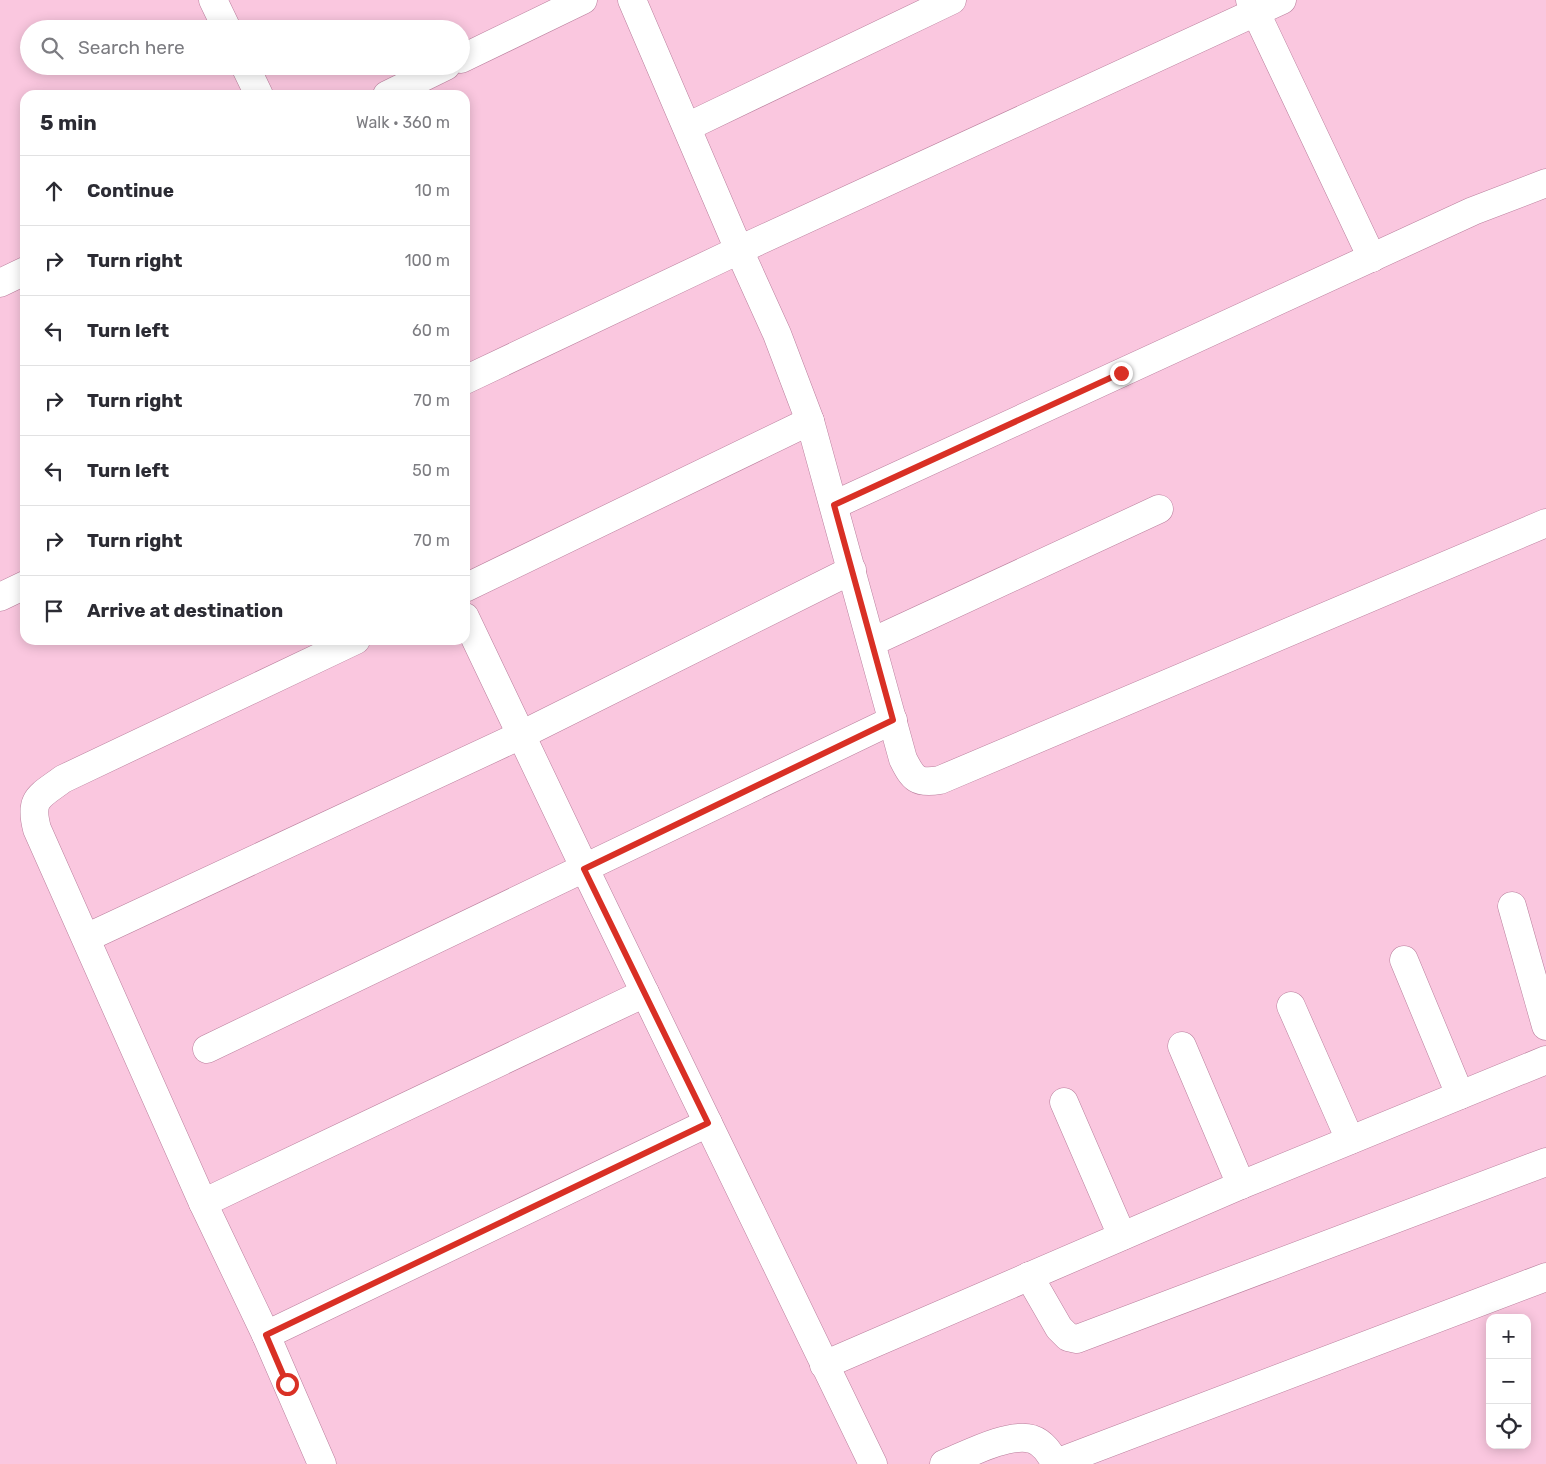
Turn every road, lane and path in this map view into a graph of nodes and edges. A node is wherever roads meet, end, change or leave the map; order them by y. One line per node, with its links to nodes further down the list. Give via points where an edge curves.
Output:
1 (213, 0): 7 (street)
2 (583, 0): 8 (street)
3 (632, 0): 13 (street)
4 (952, 0): 13 (street)
5 (1282, 0): 6 (street)
6 (1253, 6): 15 (street); 16 (street)
7 (223, 20)
8 (470, 55)
9 (249, 75): 11 (street)
10 (428, 75): 12 (street)
11 (257, 90)
12 (397, 90)
13 (687, 127): 15 (street)
14 (1546, 183): 16 (street, via 1482,207)
15 (739, 250): 19 (street); 20 (street, via 777,334)
16 (1372, 258): 21 (street)
17 (20, 273): 18 (street)
18 (0, 283)
19 (470, 378)
20 (810, 421): 21 (street); 25 (street)
21 (834, 505): 24 (street)
22 (1159, 509): 29 (street)
23 (1546, 523): 31 (street, via 940,780 927,782 910,772 903,759)
24 (852, 570): 29 (street); 32 (street)
25 (470, 586)
26 (20, 587): 27 (street)
27 (0, 597)
28 (470, 628): 32 (street)
29 (872, 642): 31 (street)
30 (345, 645): 35 (street, via 63,779 34,804 36,829)
31 (893, 720): 33 (street)
32 (520, 735): 33 (street); 35 (street)
33 (584, 869): 37 (street); 41 (street)
34 (1512, 906): 39 (street)
35 (86, 938): 49 (street)
36 (1404, 960): 43 (street)
37 (645, 993): 45 (street); 49 (street)
38 (1290, 1006): 46 (street)
39 (1546, 1026)
40 (1182, 1046): 48 (street)
41 (207, 1049)
42 (1546, 1060): 43 (street)
43 (1460, 1095): 46 (street)
44 (1064, 1102): 50 (street)
45 (708, 1123): 53 (street); 54 (street)
46 (1350, 1140): 48 (street)
47 (1546, 1162): 51 (street, via 1077,1339 1068,1337 1059,1328)
48 (1240, 1185): 50 (street)
49 (203, 1203): 53 (street)
50 (1122, 1236): 51 (street)
51 (1029, 1276): 54 (street)
52 (1546, 1277): 58 (street)
53 (266, 1335): 55 (street)
54 (824, 1365): 56 (street)
55 (322, 1464)
56 (873, 1464)
57 (944, 1464): 58 (street, via 1019,1437 1040,1444)
58 (1056, 1464)

